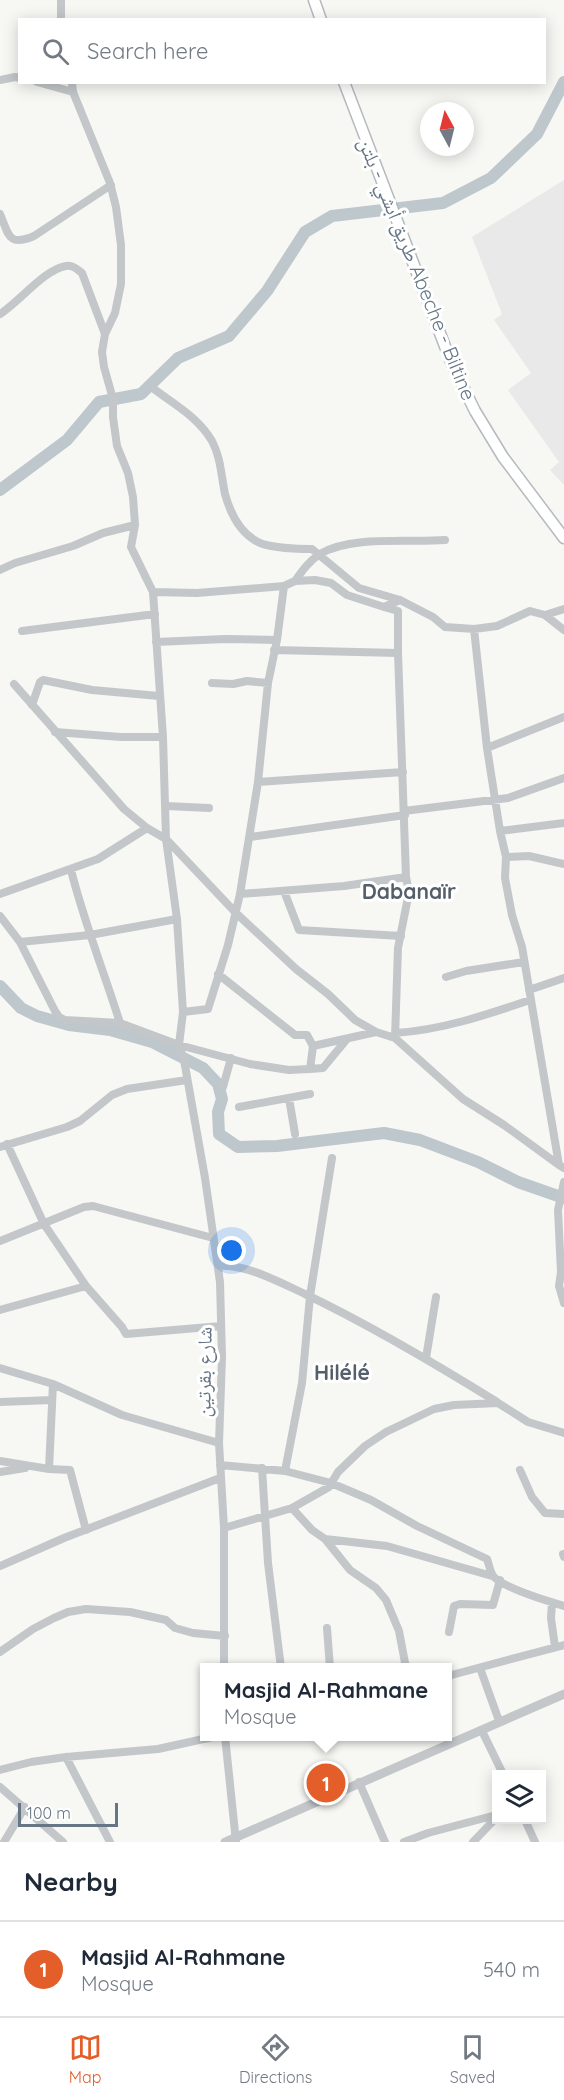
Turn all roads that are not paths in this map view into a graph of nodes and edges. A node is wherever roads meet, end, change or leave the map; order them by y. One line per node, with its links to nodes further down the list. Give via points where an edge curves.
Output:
1 (61, 0): 3 (street)
2 (314, 0): 4 (main road)
3 (61, 18)
4 (320, 18)
5 (18, 78): 6 (street)
6 (0, 80)
7 (44, 84): 10 (street)
8 (72, 84): 10 (street)
9 (345, 84): 17 (main road, طريق أبشي - بلتن Abeche - Biltine, via 451,362 503,457)
10 (73, 92): 11 (street)
11 (111, 185): 12 (street, via 22,241 9,236); 14 (street, via 121,244 121,284 115,313)
12 (0, 214)
13 (0, 314): 14 (street, via 32,286 68,265 82,273)
14 (105, 334): 16 (street, via 104,367 113,399 117,446 133,497)
15 (154, 389): 19 (street, via 200,424 211,439 237,523 258,542 312,549)
16 (135, 525): 20 (street, via 103,532); 23 (street, via 131,547)
17 (564, 538)
18 (445, 540): 19 (street, via 364,542)
19 (319, 555): 21 (street); 24 (street, via 359,588)
20 (0, 570)
21 (295, 581): 22 (street); 25 (street, via 331,583 347,595)
22 (284, 586): 23 (street); 32 (street)
23 (153, 592): 27 (street)
24 (400, 600): 25 (street); 29 (street, via 445,627)
25 (384, 607): 35 (street, via 398,611)
26 (564, 609): 28 (street)
27 (154, 614): 31 (street); 33 (street)
28 (545, 615): 29 (street, via 530,611 497,626); 30 (street)
29 (474, 629): 44 (street)
30 (564, 630)
31 (22, 632)
32 (277, 640): 33 (street); 34 (street)
33 (156, 642): 39 (street)
34 (274, 650): 35 (street); 37 (street)
35 (398, 653): 45 (street)
36 (212, 683): 37 (street)
37 (268, 683): 47 (street)
38 (14, 684): 40 (street)
39 (159, 696): 40 (street, via 92,690 43,680); 43 (street)
40 (32, 705): 42 (street)
41 (564, 717): 44 (street)
42 (55, 732): 43 (street); 53 (street, via 124,809)
43 (163, 737): 49 (street)
44 (487, 748): 48 (street)
45 (403, 772): 47 (street); 51 (street)
46 (564, 778): 48 (street)
47 (258, 782): 55 (street)
48 (494, 800): 51 (street); 54 (street)
49 (166, 807): 50 (street); 56 (street)
50 (209, 808)
51 (404, 813): 55 (street); 60 (street)
52 (564, 823): 54 (street)
53 (147, 828): 56 (street); 59 (street, via 98,859)
54 (500, 831): 57 (street)
55 (250, 837): 63 (street)
56 (166, 839): 64 (street); 66 (street)
57 (506, 857): 58 (street, via 529,856); 70 (street, via 505,878)
58 (564, 864)
59 (71, 870): 62 (street); 67 (street)
60 (406, 878): 61 (street); 68 (street, via 409,892)
61 (285, 891): 63 (street); 68 (street, via 299,930)
62 (0, 894)
63 (240, 894): 64 (street)
64 (236, 913): 71 (street); 78 (street, via 355,1020)
65 (0, 916): 69 (street)
66 (177, 919): 67 (street); 76 (street)
67 (90, 935): 69 (street); 77 (street)
68 (401, 936): 79 (street)
69 (20, 942): 77 (street, via 59,1017)
70 (524, 962): 72 (street); 74 (street)
71 (218, 974): 76 (street, via 208,1009); 82 (street, via 295,1035 307,1035)
72 (446, 977)
73 (564, 978): 74 (street)
74 (529, 990): 75 (street)
75 (530, 1000): 79 (street, via 443,1027); 93 (street)
76 (183, 1012): 81 (street)
77 (120, 1023): 81 (street)
78 (376, 1032): 79 (street); 80 (street)
79 (395, 1036): 93 (street, via 463,1100)
80 (347, 1039): 82 (street); 84 (street, via 323,1068)
81 (179, 1045): 83 (street); 85 (street, شارع بقرتين)
82 (313, 1046): 84 (street)
83 (231, 1058): 84 (street, via 268,1068); 86 (street)
84 (310, 1069)
85 (187, 1080): 91 (street, via 127,1089 67,1127); 96 (street, شارع بقرتين)
86 (223, 1087)
87 (310, 1094): 88 (street)
88 (289, 1098): 89 (street); 90 (street)
89 (239, 1107)
90 (296, 1134)
91 (4, 1145): 95 (street)
92 (332, 1158): 101 (street)
93 (562, 1167)
94 (564, 1182): 99 (street, via 558,1210)
95 (44, 1224): 96 (street, via 93,1206); 97 (street); 100 (street)
96 (213, 1238): 98 (street, شارع بقرتين)
97 (0, 1241)
98 (218, 1266): 101 (street, via 235,1266); 105 (street, شارع بقرتين)
99 (561, 1285): 103 (street)
100 (86, 1286): 104 (street); 105 (street, via 126,1334)
101 (310, 1296): 106 (street); 120 (street, via 302,1383)
102 (436, 1297): 106 (street)
103 (564, 1303)
104 (0, 1310)
105 (221, 1326): 113 (street, شارع بقرتين)
106 (426, 1358): 111 (street)
107 (0, 1368): 108 (street)
108 (53, 1384): 109 (street); 113 (street, via 122,1415)
109 (52, 1400): 110 (street); 118 (street)
110 (0, 1402)
111 (498, 1403): 112 (street, via 528,1422); 123 (street, via 444,1407 413,1418 365,1446)
112 (564, 1433)
113 (219, 1443): 115 (street, شارع بقرتين)
114 (0, 1461): 116 (street)
115 (220, 1465): 117 (street); 122 (street, شارع بقرتين)
116 (35, 1467): 118 (street); 121 (street)
117 (262, 1468): 120 (street); 126 (street)
118 (48, 1469): 128 (street, via 70,1470)
119 (519, 1470): 125 (street, via 545,1513)
120 (285, 1471): 123 (street)
121 (0, 1472)
122 (220, 1478): 127 (street, شارع بقرتين); 128 (street)
123 (331, 1483): 124 (street); 131 (street, via 487,1559)
124 (292, 1508): 126 (street); 129 (street)
125 (564, 1514)
126 (266, 1517): 127 (street); 140 (street)
127 (224, 1528): 136 (street, شارع بقرتين)
128 (86, 1530): 130 (street)
129 (325, 1539): 131 (street, via 387,1546); 142 (street, via 350,1570 386,1600 399,1631)
130 (0, 1566)
131 (496, 1578): 132 (street); 135 (street, via 493,1605 454,1606)
132 (552, 1603): 133 (street); 137 (street, via 551,1618)
133 (564, 1606)
134 (327, 1628): 141 (street)
135 (448, 1632)
136 (225, 1636): 138 (street, via 193,1633 175,1628 165,1620 130,1612 86,1609 54,1618); 139 (street, شارع بقرتين)
137 (560, 1646): 143 (street)
138 (0, 1652)
139 (225, 1663)
140 (280, 1663)
141 (330, 1663)
142 (405, 1663)
143 (480, 1668): 144 (street); 146 (street, via 498,1718)
144 (452, 1675)
145 (564, 1694): 146 (street)
146 (504, 1721): 147 (street)
147 (482, 1731): 152 (street); 153 (street)
148 (200, 1740): 150 (street, via 158,1749)
149 (225, 1741): 159 (street)
150 (66, 1757): 151 (street); 162 (street)
151 (0, 1770)
152 (501, 1770)
153 (359, 1782): 159 (street); 164 (street)
154 (0, 1787): 155 (street)
155 (25, 1807): 160 (street); 161 (street)
156 (492, 1817): 165 (street)
157 (492, 1821): 166 (street)
158 (527, 1824): 167 (street)
159 (236, 1840): 163 (street)
160 (4, 1842)
161 (63, 1842)
162 (110, 1842)
163 (225, 1842)
164 (386, 1842)
165 (404, 1842)
166 (473, 1842)
167 (535, 1842)

